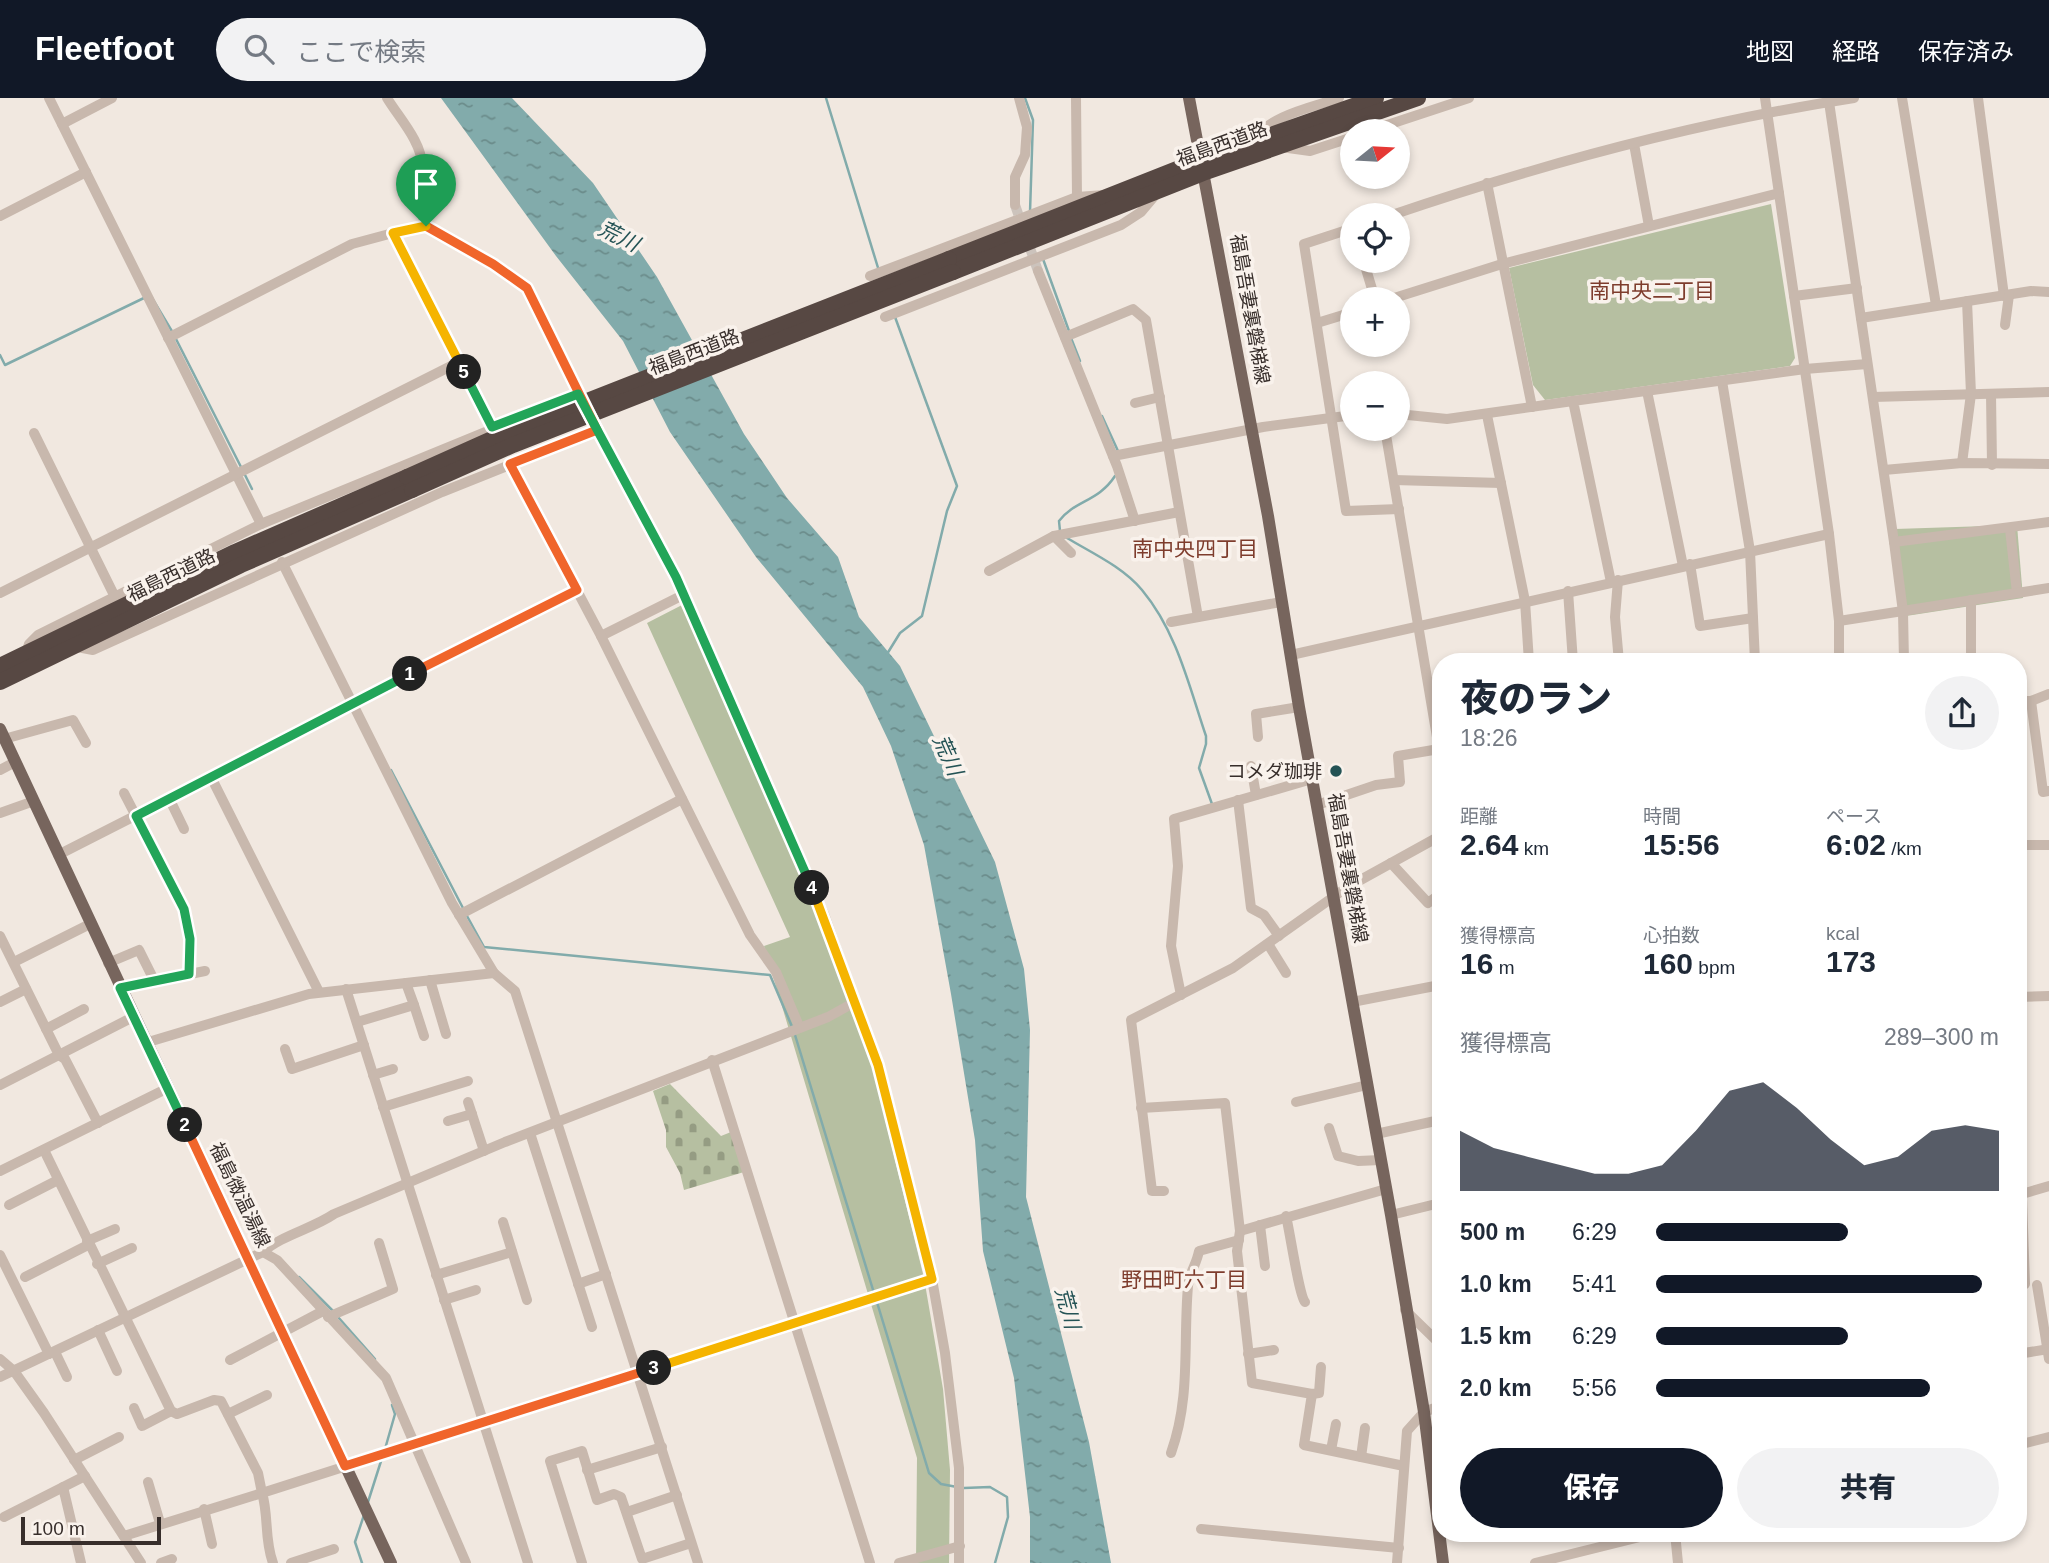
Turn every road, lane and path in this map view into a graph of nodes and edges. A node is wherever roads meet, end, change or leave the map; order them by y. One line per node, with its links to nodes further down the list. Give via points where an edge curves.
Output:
1 (49, 98): 18 (street)
2 (112, 98): 18 (street)
3 (387, 98): 33 (street, via 420,154 419,198)
4 (1018, 98): 30 (street, via 1027,127 1025,155 1015,177)
5 (1076, 98): 29 (street)
6 (1189, 98): 23 (main road, 福島吾妻裏磐梯線)
7 (1339, 98): 19 (street, via 1272,123)
8 (1376, 98): 19 (highway, 福島西道路)
9 (1418, 98): 22 (highway, 福島西道路)
10 (1469, 98): 17 (street)
11 (1765, 98): 16 (street)
12 (1854, 98): 15 (street)
13 (1902, 98): 47 (street)
14 (1978, 98): 44 (street)
15 (1829, 102): 16 (street); 41 (street)
16 (1768, 114): 21 (street); 27 (street)
17 (1405, 119)
18 (62, 124): 24 (street)
19 (1253, 141): 23 (highway, 福島西道路)
20 (1340, 141): 22 (street, via 1310,151)
21 (1634, 144): 25 (street); 34 (street)
22 (1277, 146): 23 (highway, 福島西道路)
23 (1202, 166): 26 (highway, 福島西道路); 28 (highway, 福島西道路); 75 (main road, 福島吾妻裏磐梯線)
24 (86, 172): 32 (street); 54 (street)
25 (1487, 183): 31 (street); 37 (street)
26 (1158, 191): 38 (highway, 福島西道路); 49 (street, via 1141,212 1121,225)
27 (1779, 193): 34 (street); 45 (street)
28 (1113, 195): 29 (street); 38 (highway, 福島西道路)
29 (1077, 197): 40 (street)
30 (1015, 205)
31 (1410, 209)
32 (0, 216)
33 (426, 226): 36 (street); 61 (street, via 527,288)
34 (1649, 226): 37 (street)
35 (1340, 232): 51 (street, via 1304,244)
36 (393, 233): 54 (street, via 343,248); 55 (street)
37 (1502, 264): 43 (street); 68 (street)
38 (951, 266): 87 (highway, 福島西道路, bridge, via 516,429)
39 (1038, 271): 53 (street)
40 (870, 276)
41 (1857, 288): 45 (street); 50 (street)
42 (2049, 292): 44 (street)
43 (1410, 293)
44 (2007, 295): 46 (street); 52 (street)
45 (1794, 296): 57 (street)
46 (1967, 301): 47 (street); 62 (street)
47 (1936, 305): 50 (street)
48 (1340, 316): 51 (street)
49 (885, 317)
50 (1861, 318): 56 (street)
51 (1317, 323): 72 (street)
52 (2005, 325)
53 (1070, 335): 64 (street, via 1133,309 1146,320); 79 (street)
54 (168, 338): 85 (street)
55 (459, 362): 73 (street); 85 (street)
56 (1867, 364): 57 (street); 65 (street)
57 (1805, 369): 58 (street); 95 (street)
58 (1722, 381): 59 (street); 99 (street)
59 (1647, 391): 66 (street); 102 (street)
60 (2049, 392): 63 (street)
61 (578, 394): 73 (street); 74 (street)
62 (1971, 394): 63 (street); 65 (street); 80 (street)
63 (1991, 394): 83 (street)
64 (1160, 397): 67 (street); 78 (street)
65 (1873, 397): 84 (street)
66 (1573, 401): 68 (street); 104 (street)
67 (1135, 403)
68 (1532, 407): 70 (street)
69 (1410, 415): 70 (street, via 1447,419)
70 (1487, 415): 88 (street)
71 (1340, 417): 72 (street)
72 (1332, 418): 75 (street); 89 (street, via 1346,511)
73 (492, 427): 93 (street)
74 (597, 430): 81 (street); 111 (street)
75 (1252, 431): 78 (street); 114 (main road, 福島吾妻裏磐梯線)
76 (34, 433): 98 (street)
77 (1387, 441): 86 (street)
78 (1168, 446): 79 (street); 90 (street)
79 (1118, 461): 91 (street)
80 (1962, 463): 83 (street); 84 (street)
81 (510, 464): 101 (street); 106 (street)
82 (2049, 464): 83 (street)
83 (1992, 465)
84 (1884, 470): 97 (street)
85 (236, 474): 93 (street); 98 (street)
86 (1394, 480): 88 (street); 89 (street)
87 (409, 483): 122 (highway, 福島西道路); 130 (highway, 福島西道路, via 235,552)
88 (1501, 483): 113 (street)
89 (1399, 509): 120 (street)
90 (1180, 512): 91 (street); 116 (street)
91 (1135, 521): 96 (street)
92 (2049, 522): 94 (street)
93 (261, 524): 110 (street)
94 (2010, 529): 97 (street); 109 (street)
95 (1829, 534): 99 (street); 118 (street)
96 (1054, 536): 100 (street); 103 (street)
97 (1894, 542): 115 (street)
98 (92, 546): 108 (street); 110 (street)
99 (1750, 551): 102 (street); 117 (street)
100 (1070, 553)
101 (282, 562): 122 (street, via 93,650); 138 (street)
102 (1686, 565): 104 (street); 117 (street, via 1700,626)
103 (989, 571)
104 (1615, 581): 107 (street); 125 (street)
105 (2049, 588): 109 (street)
106 (577, 590): 121 (street); 138 (street)
107 (1568, 591): 113 (street); 124 (street)
108 (0, 593)
109 (2017, 593): 112 (street)
110 (114, 595): 130 (street, via 38,635)
111 (683, 595): 121 (street); 192 (street, via 824,914)
112 (1971, 600): 115 (street); 129 (street)
113 (1525, 601): 120 (street); 123 (street)
114 (1281, 602): 116 (street); 131 (main road, 福島吾妻裏磐梯線)
115 (1903, 612): 118 (street); 128 (street)
116 (1198, 617): 119 (street)
117 (1753, 618): 126 (street)
118 (1839, 621): 127 (street)
119 (1171, 622)
120 (1420, 624): 131 (street); 134 (street)
121 (601, 636): 155 (street)
122 (72, 646): 133 (highway, 福島西道路)
123 (1528, 653)
124 (1572, 653)
125 (1618, 653)
126 (1755, 653)
127 (1839, 653)
128 (1904, 653)
129 (1972, 653)
130 (26, 654): 132 (highway, 福島西道路)
131 (1291, 655): 139 (main road, 福島吾妻裏磐梯線)
132 (0, 666)
133 (0, 682)
134 (1432, 694)
135 (2049, 694): 137 (street)
136 (2027, 701): 137 (street)
137 (2031, 701): 143 (street)
138 (352, 704): 149 (street); 169 (street)
139 (1299, 706): 142 (street, via 1256,713); 150 (main road, 福島吾妻裏磐梯線)
140 (2, 734): 144 (street, via 73,720); 146 (main road, 福島微温湯線)
141 (2049, 736): 143 (street)
142 (1258, 737)
143 (2036, 738): 151 (street, via 2043,792)
144 (86, 743)
145 (1432, 750): 158 (street, via 1398,756 1400,782 1376,785)
146 (15, 762): 148 (street); 157 (main road, 福島微温湯線)
147 (1251, 766): 153 (street)
148 (0, 770)
149 (211, 777): 154 (street); 187 (street)
150 (1312, 779): 153 (street); 158 (main road, 福島吾妻裏磐梯線)
151 (2049, 791)
152 (124, 793): 160 (street)
153 (1256, 795): 156 (street)
154 (169, 798): 160 (street); 161 (street)
155 (682, 799): 169 (street); 198 (street, via 750,935 776,972)
156 (1238, 800): 171 (street, via 1251,908 1264,915); 188 (street, via 1174,819 1178,866 1171,946)
157 (34, 802): 159 (street); 165 (main road, 福島微温湯線)
158 (1317, 805): 167 (main road, 福島吾妻裏磐梯線)
159 (0, 813)
160 (136, 816): 165 (street); 179 (street, via 184,909 190,939)
161 (184, 829)
162 (1432, 840): 166 (street)
163 (2027, 845): 164 (street)
164 (2049, 845)
165 (58, 855): 170 (main road, 福島微温湯線)
166 (1391, 863): 167 (street); 168 (street, via 1428,903)
167 (1334, 899): 171 (street); 193 (main road, 福島吾妻裏磐梯線)
168 (1432, 900)
169 (459, 915): 177 (street)
170 (90, 924): 174 (street); 175 (main road, 福島微温湯線)
171 (1279, 936): 173 (street)
172 (1, 942): 174 (street)
173 (1268, 944): 178 (street); 188 (street)
174 (14, 962): 185 (street)
175 (108, 963): 180 (street, via 139,950); 184 (main road, 福島微温湯線)
176 (205, 971): 179 (street)
177 (494, 973): 181 (street); 219 (street, via 515,991)
178 (1286, 973)
179 (189, 974): 180 (street)
180 (154, 980): 184 (street)
181 (430, 980): 182 (street); 200 (street)
182 (406, 983): 186 (street); 194 (street)
183 (1432, 987): 193 (street)
184 (120, 988): 196 (main road, 福島微温湯線)
185 (26, 989): 191 (street); 199 (street)
186 (346, 989): 187 (street); 197 (street)
187 (319, 992): 202 (street)
188 (1181, 995): 216 (street, via 1127,1021)
189 (2049, 996): 190 (street)
190 (2027, 997)
191 (0, 1002)
192 (855, 1002): 198 (street); 255 (street, via 878,1065)
193 (1352, 1002): 211 (main road, 福島吾妻裏磐梯線)
194 (414, 1005): 197 (street); 201 (street)
195 (84, 1009): 199 (street)
196 (133, 1017): 202 (main road, 福島微温湯線); 205 (street)
197 (356, 1022): 203 (street)
198 (799, 1026): 206 (street)
199 (46, 1029): 205 (street)
200 (446, 1034)
201 (424, 1036)
202 (145, 1043): 212 (main road, 福島微温湯線)
203 (364, 1045): 204 (street, via 292,1069); 208 (street)
204 (285, 1049)
205 (58, 1055): 210 (street); 221 (street, via 65,1059)
206 (712, 1060): 219 (street); 265 (street)
207 (393, 1069): 208 (street)
208 (373, 1075): 215 (street)
209 (468, 1081): 215 (street)
210 (0, 1085)
211 (1367, 1085): 213 (street); 224 (main road, 福島吾妻裏磐梯線)
212 (168, 1088): 221 (street); 249 (main road, 福島微温湯線)
213 (1296, 1101)
214 (468, 1102): 217 (street)
215 (383, 1107): 230 (street)
216 (1141, 1108): 233 (street, via 1152,1191); 242 (street, via 1225,1103)
217 (472, 1114): 218 (street); 226 (street)
218 (448, 1121)
219 (558, 1122): 223 (street); 252 (street)
220 (1432, 1122): 224 (street)
221 (98, 1123): 225 (street)
222 (1329, 1128): 227 (street, via 1338,1156)
223 (530, 1133): 226 (street); 256 (street)
224 (1376, 1134): 227 (main road, 福島吾妻裏磐梯線)
225 (44, 1150): 228 (street); 229 (street)
226 (484, 1151): 230 (street)
227 (1381, 1160): 232 (main road, 福島吾妻裏磐梯線)
228 (0, 1171)
229 (58, 1180): 235 (street); 243 (street)
230 (407, 1183): 246 (street, via 334,1214); 253 (street)
231 (2049, 1186): 234 (street)
232 (1386, 1189): 237 (main road, 福島吾妻裏磐梯線); 238 (street)
233 (1164, 1191)
234 (2027, 1193)
235 (9, 1205)
236 (1432, 1205): 237 (street)
237 (1391, 1215): 262 (main road, 福島吾妻裏磐梯線)
238 (1286, 1216): 240 (street); 261 (street)
239 (503, 1222): 247 (street)
240 (1260, 1225): 242 (street); 251 (street)
241 (115, 1229): 243 (street)
242 (1239, 1236): 274 (street); 299 (street, via 1199,1251 1188,1283 1186,1396)
243 (87, 1243): 250 (street); 254 (street)
244 (379, 1243): 263 (street, via 393,1289)
245 (132, 1248): 250 (street)
246 (263, 1252): 249 (street); 263 (street, via 277,1260)
247 (512, 1252): 253 (street); 260 (street)
248 (0, 1255): 272 (street)
249 (249, 1258): 264 (street); 268 (main road, 福島微温湯線)
250 (97, 1264): 264 (street)
251 (1265, 1266)
252 (606, 1274): 256 (street); 280 (street)
253 (436, 1275): 259 (street)
254 (24, 1277)
255 (932, 1279): 265 (street); 323 (street, via 958,1455)
256 (578, 1284): 266 (street)
257 (2043, 1284): 271 (street)
258 (476, 1290): 259 (street)
259 (444, 1300): 290 (street)
260 (527, 1300)
261 (1305, 1302)
262 (1405, 1310): 269 (street); 288 (main road, 福島吾妻裏磐梯線)
263 (326, 1314): 268 (street); 295 (street, via 386,1378)
264 (124, 1317): 267 (street); 287 (street)
265 (795, 1322): 280 (street); 336 (street)
266 (592, 1327)
267 (98, 1330): 272 (street); 279 (street)
268 (284, 1333): 276 (street); 302 (main road, 福島微温湯線)
269 (1432, 1336)
270 (1274, 1350): 274 (street)
271 (2049, 1352): 273 (street)
272 (52, 1353): 278 (street); 282 (street)
273 (2027, 1353)
274 (1248, 1354): 283 (street, via 1252,1383)
275 (0, 1359): 278 (street)
276 (230, 1360)
277 (1321, 1367): 283 (street, via 1319,1393)
278 (14, 1370): 281 (street); 301 (street)
279 (117, 1371)
280 (638, 1373): 290 (street); 297 (street)
281 (0, 1377)
282 (67, 1377)
283 (1312, 1394): 298 (street, via 1304,1445)
284 (267, 1395): 289 (street)
285 (134, 1408): 287 (street, via 142,1426)
286 (1432, 1409): 288 (street)
287 (171, 1411): 289 (street, via 177,1414 218,1399)
288 (1424, 1412): 303 (street, via 1407,1431); 306 (main road, 福島吾妻裏磐梯線)
289 (228, 1414): 309 (street)
290 (482, 1422): 295 (street); 333 (street)
291 (1336, 1424): 298 (street)
292 (1365, 1428): 300 (street)
293 (119, 1437): 301 (street)
294 (2049, 1437): 296 (street)
295 (413, 1443): 302 (street); 332 (street)
296 (2027, 1443)
297 (662, 1447): 304 (street); 310 (street)
298 (1331, 1450): 300 (street)
299 (1171, 1453)
300 (1361, 1457): 303 (street)
301 (74, 1460): 305 (street)
302 (345, 1466): 309 (street); 331 (main road, 福島微温湯線)
303 (1404, 1466): 324 (street)
304 (587, 1470): 312 (street, via 597,1500 614,1494 621,1497); 334 (street, via 582,1451 550,1461)
305 (85, 1476): 308 (street); 316 (street)
306 (1432, 1476)
307 (148, 1482): 314 (street)
308 (63, 1487): 313 (street); 327 (street)
309 (262, 1493): 311 (street); 329 (street)
310 (677, 1496): 312 (street); 320 (street)
311 (204, 1509): 314 (street); 322 (street)
312 (627, 1512): 326 (street)
313 (4, 1517)
314 (160, 1523): 316 (street)
315 (1201, 1529): 324 (street)
316 (124, 1536): 328 (street)
317 (1440, 1542): 340 (main road, 福島吾妻裏磐梯線)
318 (1621, 1542): 321 (street)
319 (1676, 1542): 342 (street)
320 (691, 1543): 326 (street); 335 (street)
321 (1613, 1544): 341 (street)
322 (212, 1545)
323 (960, 1546): 337 (street); 338 (street)
324 (1399, 1548): 339 (street)
325 (334, 1549): 330 (street)
326 (643, 1561)
327 (80, 1563)
328 (141, 1563)
329 (273, 1563)
330 (290, 1563)
331 (391, 1563)
332 (466, 1563)
333 (528, 1563)
334 (582, 1563)
335 (698, 1563)
336 (870, 1563)
337 (899, 1563)
338 (959, 1563)
339 (1397, 1563)
340 (1443, 1563)
341 (1535, 1563)
342 (1678, 1563)

